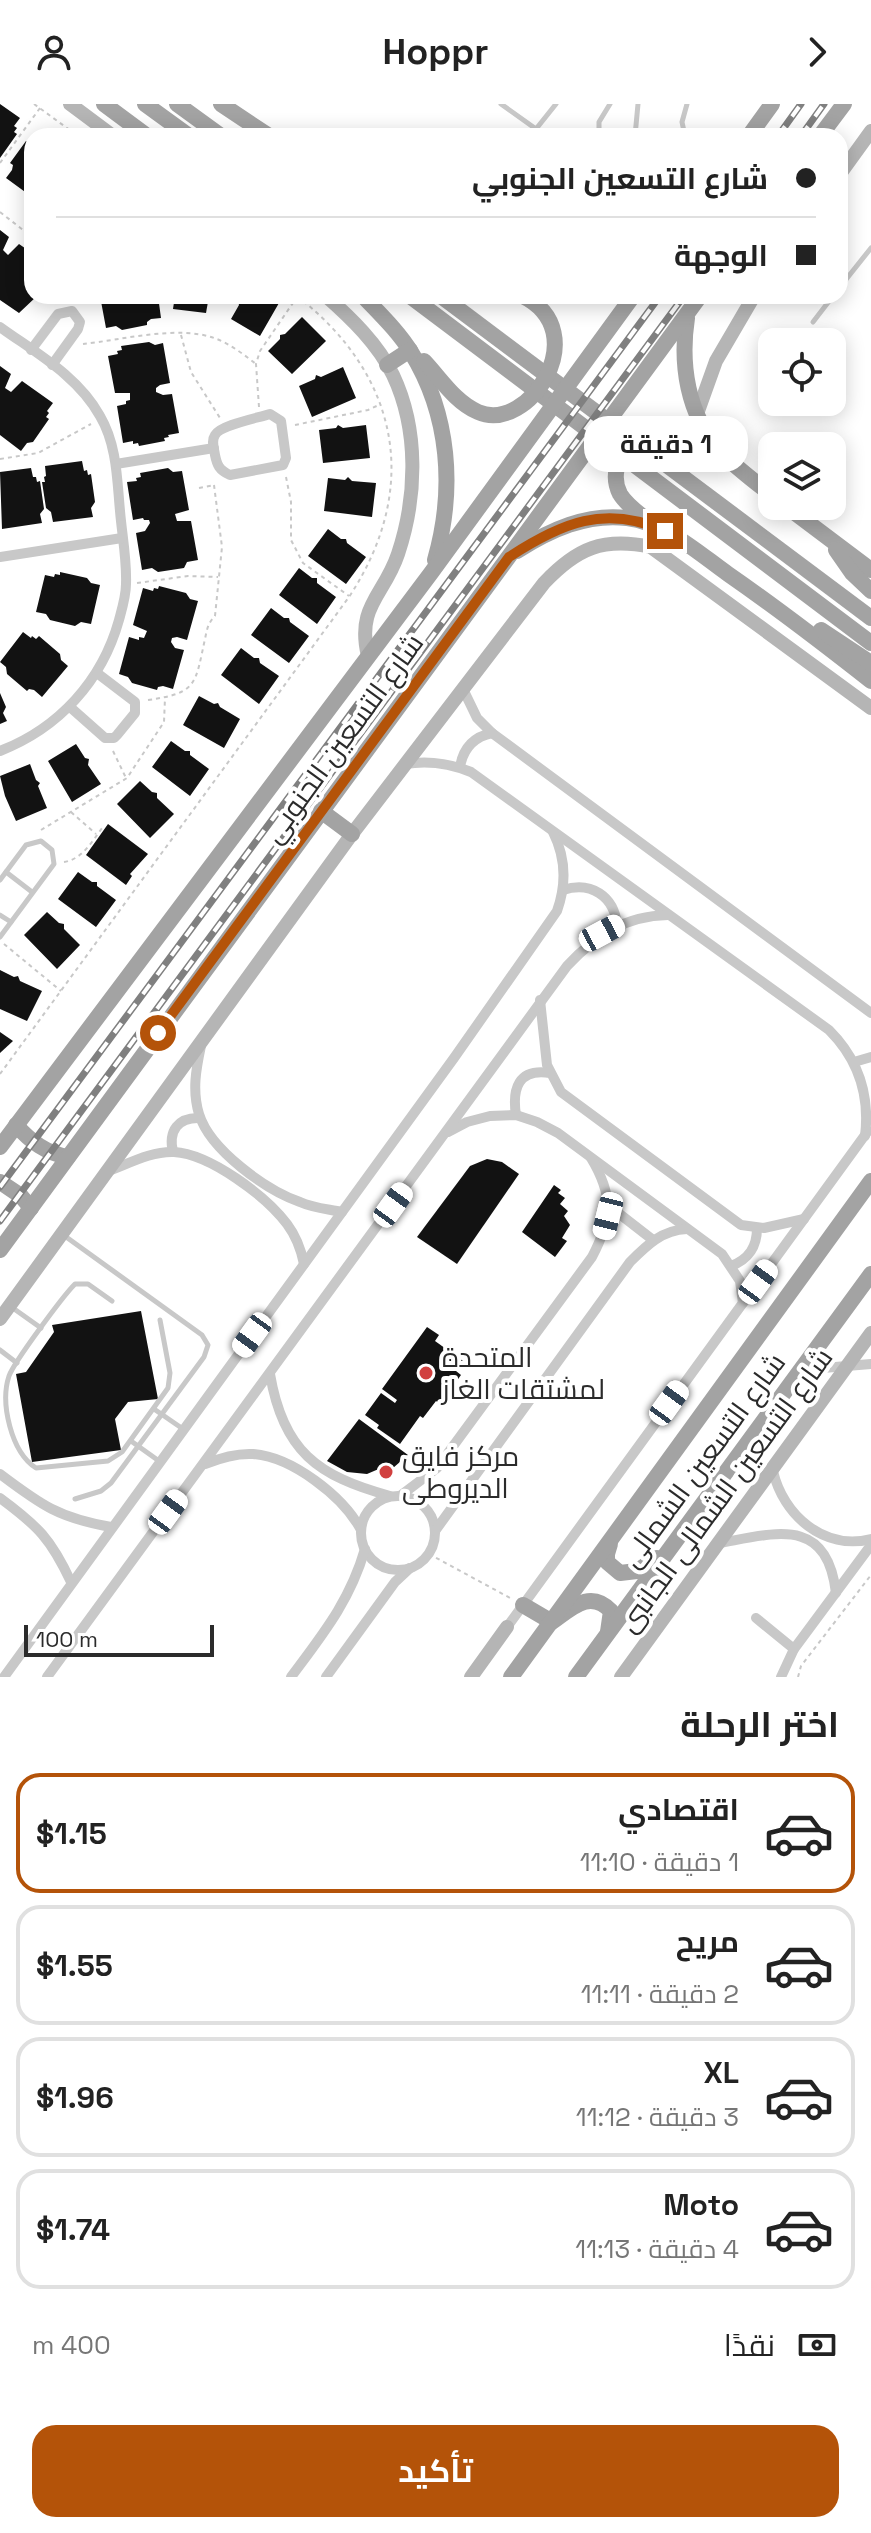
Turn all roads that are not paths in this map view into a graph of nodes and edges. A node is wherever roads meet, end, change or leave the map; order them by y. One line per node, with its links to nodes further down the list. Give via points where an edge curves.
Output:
1 (70, 104): 13 (street)
2 (104, 104): 14 (main road)
3 (145, 104): 15 (main road)
4 (177, 104): 16 (main road)
5 (221, 104): 17 (main road)
6 (501, 104): 18 (lane)
7 (556, 104): 19 (lane)
8 (610, 104): 20 (lane)
9 (638, 104): 21 (lane)
10 (687, 104): 22 (lane)
11 (772, 104): 23 (main road)
12 (844, 104): 24 (main road)
13 (102, 128)
14 (136, 128)
15 (178, 128)
16 (210, 128)
17 (257, 128)
18 (535, 128)
19 (537, 128)
20 (599, 128)
21 (636, 128)
22 (683, 128)
23 (755, 128)
24 (826, 128)
25 (871, 131): 26 (street)
26 (848, 163)
27 (871, 248): 28 (lane)
28 (848, 277)
29 (335, 304): 44 (street)
30 (371, 304): 42 (main road)
31 (422, 304): 61 (main road)
32 (452, 304): 60 (main road)
33 (534, 304): 42 (main road, via 552,326 555,362 530,399 512,412 489,416 462,403)
34 (627, 304): 57 (main road, شارع التسعين الجنوبي)
35 (694, 304): 38 (main road, شارع التسعين الجنوبي)
36 (749, 304): 45 (street, via 716,361)
37 (827, 304): 39 (lane)
38 (688, 312): 45 (main road, via 684,367); 55 (main road, شارع التسعين الجنوبي)
39 (813, 322)
40 (0, 327): 41 (street)
41 (31, 350): 43 (street); 43 (street, via 58,314 72,311 80,322 78,329)
42 (410, 350): 44 (main road); 57 (main road, via 427,380 443,431 448,484)
43 (52, 365): 48 (street, via 72,379 101,417)
44 (387, 365): 62 (street, via 408,415 413,458 398,556 364,622)
45 (697, 414): 46 (main road)
46 (708, 436): 49 (main road); 51 (main road, via 690,427 651,428 625,450 616,480 620,494)
47 (214, 448): 47 (street, via 217,466 229,475 283,465 286,458 281,421 275,415 226,427 215,434); 48 (street)
48 (116, 464): 52 (street)
49 (758, 484)
50 (803, 520): 53 (main road)
51 (651, 524): 55 (main road, via 602,517 577,522 537,538); 59 (main road)
52 (122, 538): 54 (street); 64 (street, via 126,585 113,641)
53 (827, 539): 56 (main road); 58 (main road)
54 (0, 557)
55 (509, 557): 73 (main road, شارع التسعين الجنوبي)
56 (871, 570)
57 (431, 573): 62 (main road, شارع التسعين الجنوبي)
58 (871, 591)
59 (777, 608): 63 (main road); 65 (main road)
60 (871, 618)
61 (871, 643)
62 (368, 656): 93 (main road, شارع التسعين الجنوبي)
63 (871, 663)
64 (97, 673): 67 (street); 67 (street, via 135,702 135,713 110,739)
65 (871, 681)
66 (463, 689): 68 (street, via 560,566 601,544 626,542 651,547); 69 (street, via 477,718); 71 (street)
67 (70, 707): 70 (street, via 46,728)
68 (871, 708)
69 (492, 733): 72 (street, via 467,747); 86 (street)
70 (0, 751)
71 (405, 764): 72 (street); 75 (street)
72 (460, 767): 74 (street)
73 (321, 811): 75 (main road); 98 (main road, شارع التسعين الجنوبي)
74 (553, 832): 78 (street, via 563,855); 81 (street)
75 (352, 834): 87 (street)
76 (6, 872): 77 (lane); 79 (lane); 79 (lane, via 26,845 48,844 54,864)
77 (0, 880)
78 (563, 890): 83 (street, via 578,886 600,893 614,910); 105 (street, via 557,911)
79 (32, 892): 82 (lane)
80 (0, 915): 82 (lane)
81 (668, 915): 83 (street); 89 (street, via 829,1030)
82 (11, 922): 84 (lane)
83 (617, 925): 85 (street, via 589,943)
84 (0, 939)
85 (540, 1000): 90 (street); 95 (street)
86 (871, 1013)
87 (202, 1041): 92 (street, via 195,1080); 100 (street)
88 (871, 1057): 89 (street)
89 (854, 1062): 94 (street, via 866,1098)
90 (550, 1073): 91 (street, via 533,1073 519,1083 513,1098); 107 (street, via 561,1092 734,1221)
91 (516, 1115): 95 (street, via 490,1116); 99 (street, via 558,1133)
92 (200, 1118): 97 (street, via 179,1122 170,1141); 105 (street, via 227,1155 278,1192)
93 (16, 1125): 96 (main road, شارع التسعين الجنوبي); 98 (main road, via 34,1143)
94 (868, 1132): 106 (street)
95 (446, 1133): 127 (street)
96 (0, 1147)
97 (173, 1152): 100 (street); 112 (street, via 207,1160 274,1209 297,1240)
98 (68, 1157): 104 (main road, شارع التسعين الجنوبي)
99 (591, 1158): 103 (street, via 603,1178); 108 (street)
100 (107, 1171): 109 (street)
101 (871, 1181): 144 (main road, شارع التسعين الشمالى)
102 (0, 1182): 104 (main road)
103 (608, 1205): 110 (street); 137 (street, via 592,1257 437,1468)
104 (31, 1208): 111 (main road, شارع التسعين الجنوبي)
105 (342, 1212): 112 (street)
106 (804, 1219): 107 (street); 116 (street)
107 (757, 1228): 113 (street, via 753,1249)
108 (687, 1229): 110 (street); 113 (street)
109 (61, 1233): 117 (street); 129 (lane, via 207,1340 208,1351)
110 (653, 1240): 143 (street, via 630,1262)
111 (0, 1250)
112 (304, 1264): 130 (street)
113 (731, 1266): 116 (street)
114 (871, 1274): 126 (main road, شارع التسعين الشمالى)
115 (112, 1301): 120 (lane, via 88,1284 75,1284)
116 (743, 1303): 155 (street)
117 (10, 1306): 118 (street); 120 (lane)
118 (0, 1319)
119 (160, 1320): 128 (lane, via 170,1380)
120 (42, 1329): 123 (lane)
121 (871, 1333): 124 (street, شارع التسعين الشمالى الجانبى)
122 (0, 1350): 123 (lane)
123 (17, 1363): 131 (lane, via 6,1388 10,1427 32,1465 108,1461)
124 (849, 1364): 125 (street); 126 (street); 135 (street, شارع التسعين الشمالى الجانبى)
125 (871, 1364)
126 (804, 1366): 150 (main road, شارع التسعين الشمالى)
127 (270, 1374): 134 (street); 137 (street, via 280,1419 305,1456 340,1480)
128 (154, 1409): 129 (lane); 131 (lane)
129 (162, 1414): 130 (lane); 132 (lane)
130 (183, 1430): 133 (street)
131 (131, 1441): 132 (lane)
132 (138, 1446): 133 (lane); 139 (lane, via 101,1491)
133 (160, 1461): 141 (street)
134 (203, 1464): 142 (street, via 251,1454 282,1461 329,1492); 162 (street)
135 (773, 1471): 140 (street, via 788,1508); 148 (street, شارع التسعين الشمالى الجانبى)
136 (0, 1474): 141 (street, via 51,1511)
137 (395, 1496): 142 (street, via 370,1509); 143 (street, via 424,1506)
138 (0, 1498): 153 (street, via 49,1540)
139 (75, 1499)
140 (807, 1525): 145 (street); 146 (street)
141 (111, 1527): 153 (street)
142 (361, 1530): 149 (street)
143 (435, 1531): 152 (street, via 429,1554)
144 (614, 1535): 150 (main road, via 607,1562 620,1573 637,1571); 157 (main road, شارع التسعين الشمالى)
145 (801, 1536): 148 (street, via 771,1534); 151 (street)
146 (835, 1540): 147 (street); 151 (street)
147 (871, 1542): 154 (street)
148 (720, 1543): 168 (street, شارع التسعين الشمالى الجانبى)
149 (365, 1549): 152 (street, via 379,1564); 163 (street, via 342,1608)
150 (668, 1551): 159 (main road, شارع التسعين الشمالى)
151 (826, 1554): 154 (street)
152 (410, 1568): 164 (street)
153 (71, 1582): 161 (street)
154 (836, 1593): 160 (street)
155 (523, 1605): 157 (main road); 158 (street)
156 (756, 1618): 160 (street)
157 (552, 1622): 159 (main road, via 582,1601 593,1600 611,1611); 166 (main road, شارع التسعين الشمالى)
158 (507, 1627): 165 (street)
159 (608, 1634): 167 (main road, شارع التسعين الشمالى)
160 (794, 1649): 169 (street)
161 (4, 1677)
162 (47, 1677)
163 (291, 1677)
164 (326, 1677)
165 (471, 1677)
166 (511, 1677)
167 (576, 1677)
168 (621, 1677)
169 (781, 1677)

